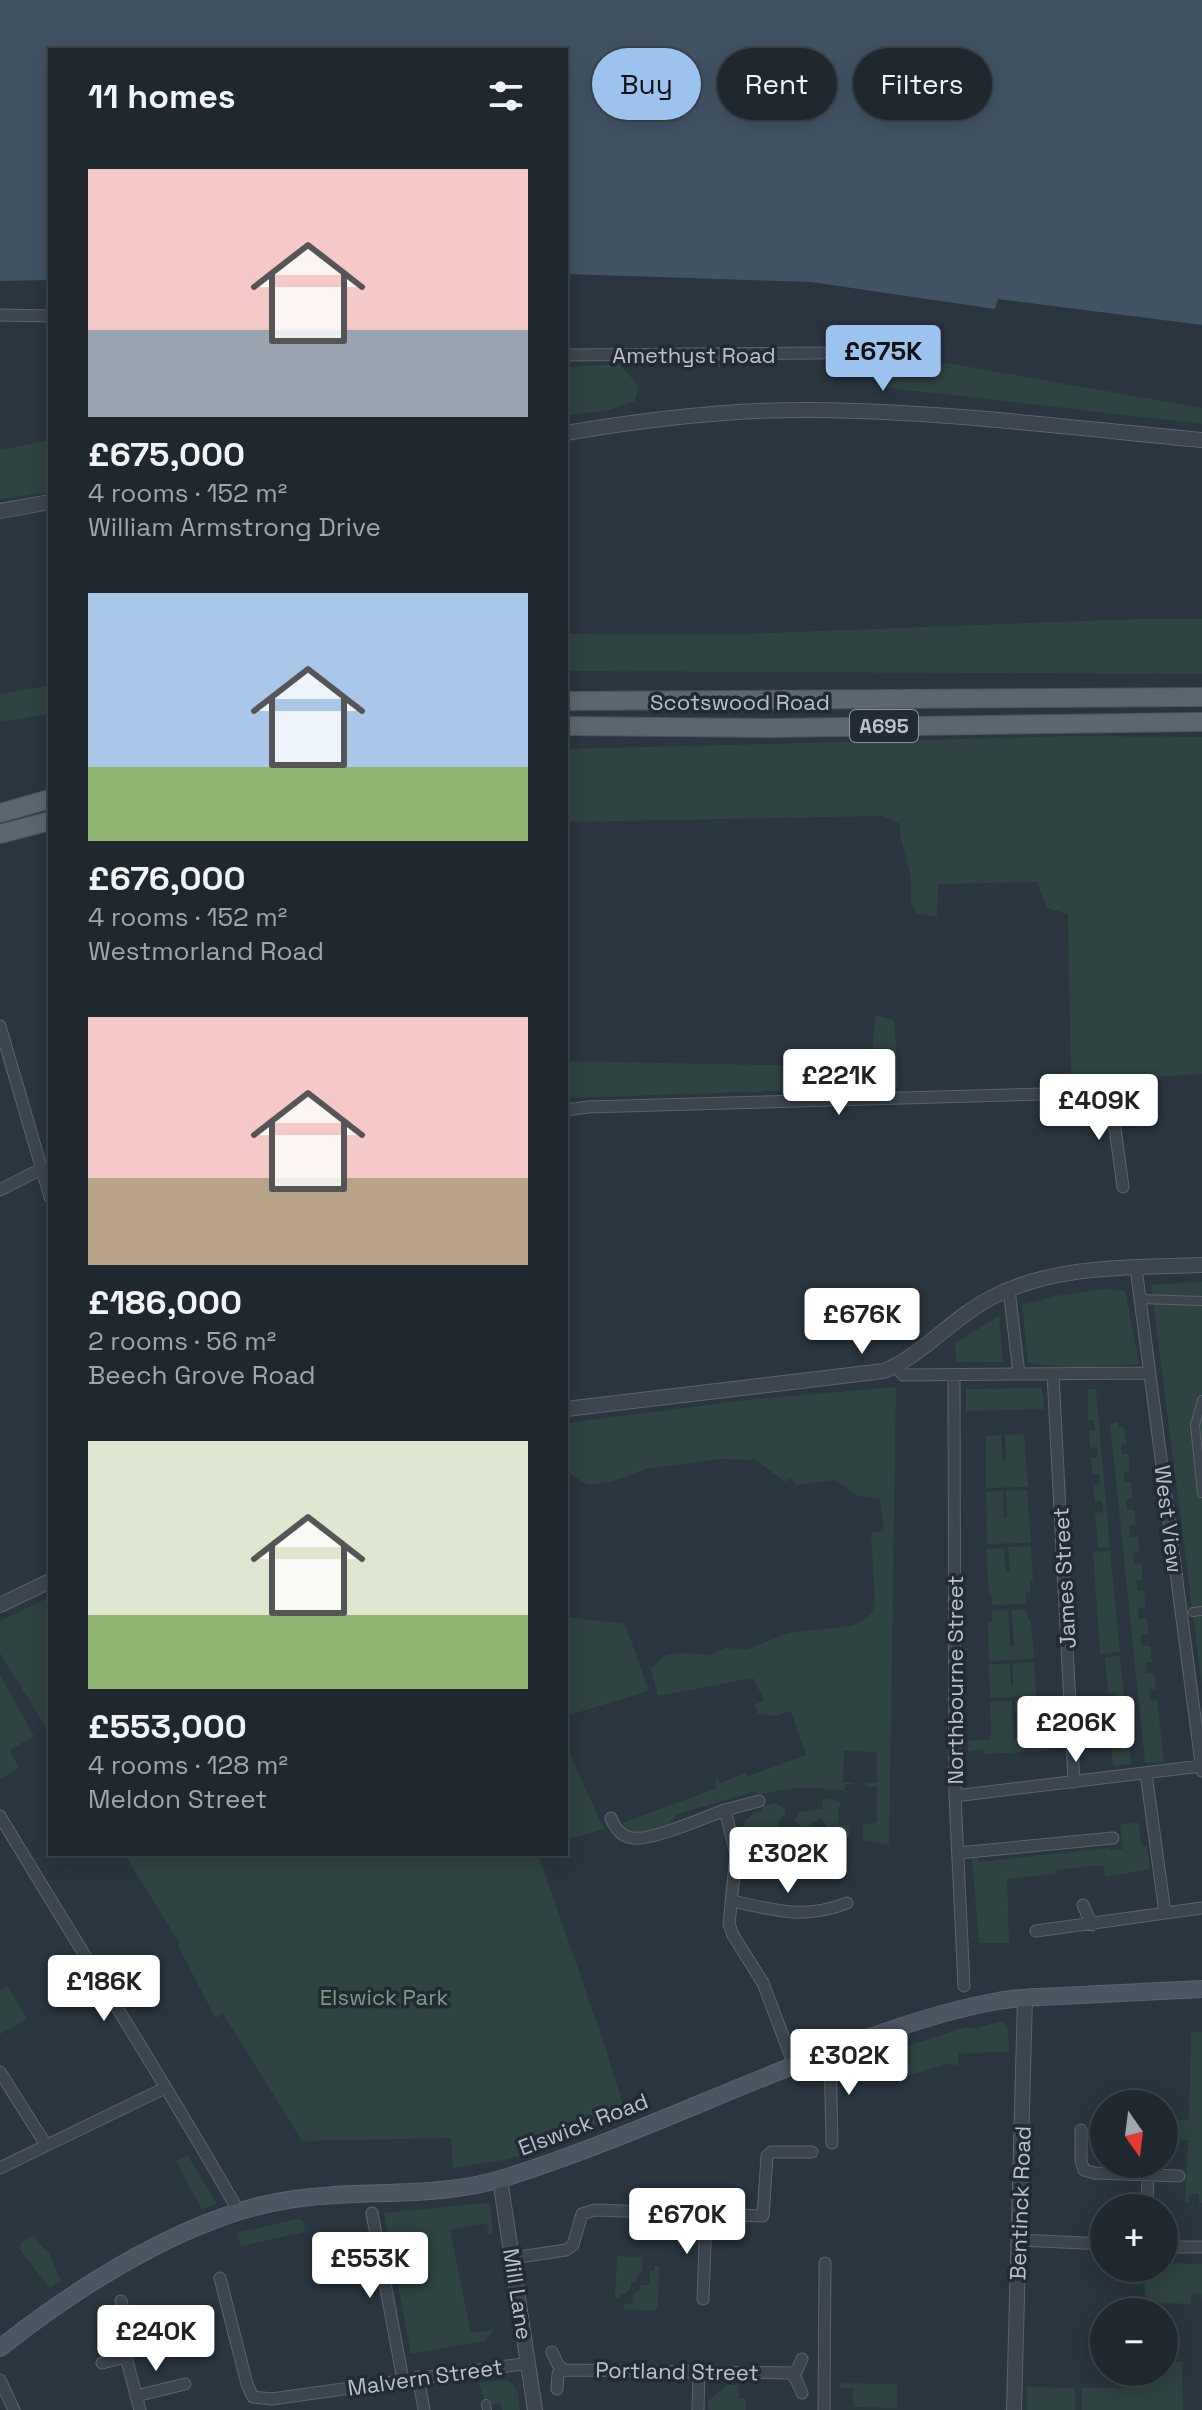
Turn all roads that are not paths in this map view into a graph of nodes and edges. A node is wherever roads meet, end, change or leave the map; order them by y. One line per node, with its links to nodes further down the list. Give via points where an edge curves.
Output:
1 (0, 315): 2 (street)
2 (48, 316)
3 (822, 353): 4 (street, Amethyst Road)
4 (568, 355)
5 (568, 433): 6 (street, via 682,416 813,410 908,413)
6 (1202, 440)
7 (48, 502): 8 (street)
8 (0, 511)
9 (1202, 697): 10 (main road, Scotswood Road / A695)
10 (568, 701)
11 (1202, 722): 12 (main road, Scotswood Road / A695)
12 (568, 726)
13 (48, 800): 14 (main road)
14 (0, 813)
15 (48, 822): 16 (main road)
16 (0, 834)
17 (0, 1026): 19 (street)
18 (568, 1110): 20 (street, via 1110,1092)
19 (41, 1169): 21 (street); 22 (street)
20 (1123, 1187)
21 (0, 1190)
22 (48, 1191)
23 (1202, 1265): 24 (street)
24 (1136, 1268): 25 (street, via 1049,1277); 26 (street, West View)
25 (1009, 1289): 28 (street, via 959,1316); 30 (street)
26 (1140, 1299): 27 (street); 29 (street, West View)
27 (1202, 1302)
28 (896, 1366): 32 (street, via 903,1375); 34 (street, via 865,1375)
29 (1150, 1373): 31 (street); 38 (street, West View)
30 (1019, 1374): 31 (street); 32 (street)
31 (1053, 1374): 40 (street, James Street)
32 (954, 1375): 41 (street, Northbourne Street)
33 (1202, 1400): 35 (street, via 1195,1425)
34 (568, 1409)
35 (1202, 1493)
36 (48, 1582): 37 (street)
37 (0, 1605)
38 (1202, 1769): 39 (street)
39 (1146, 1773): 40 (street); 52 (street)
40 (1074, 1782): 41 (street)
41 (955, 1796): 47 (street, Northbourne Street)
42 (759, 1801): 43 (street)
43 (725, 1810): 45 (street, via 647,1838 621,1834); 48 (street, via 736,1854)
44 (0, 1816): 61 (street)
45 (611, 1818)
46 (1113, 1838): 47 (street)
47 (958, 1853): 55 (street, Northbourne Street)
48 (732, 1901): 49 (street, via 801,1914); 59 (street, via 733,1935 763,1983)
49 (847, 1903)
50 (1083, 1905): 53 (street)
51 (1202, 1908): 52 (street)
52 (1165, 1913): 53 (street)
53 (1092, 1925): 54 (street)
54 (1036, 1931)
55 (964, 1986)
56 (1202, 1989): 57 (main road, Elswick Road)
57 (1025, 1997): 58 (main road, Elswick Road, via 950,2012); 72 (street, Bentinck Road)
58 (830, 2051): 59 (main road, Elswick Road); 63 (street)
59 (794, 2065): 68 (main road, Elswick Road)
60 (0, 2072): 64 (street)
61 (165, 2088): 64 (street); 69 (street)
62 (1081, 2130): 67 (street, via 1081,2161)
63 (832, 2143)
64 (46, 2145): 66 (street)
65 (812, 2152): 71 (street, via 767,2156 763,2216)
66 (0, 2168)
67 (1090, 2172)
68 (500, 2179): 69 (main road, Elswick Road, via 439,2190 287,2200); 76 (street, Mill Lane)
69 (239, 2212): 81 (main road, Elswick Road, via 115,2268)
70 (372, 2213): 92 (street)
71 (706, 2214): 76 (street, via 595,2210 582,2214 573,2245 566,2250); 79 (street)
72 (1019, 2240): 73 (street); 103 (street, Bentinck Road)
73 (1090, 2243)
74 (1178, 2247): 75 (street)
75 (1202, 2247)
76 (513, 2258): 86 (street, Mill Lane)
77 (825, 2263): 102 (street)
78 (220, 2278): 92 (street, Malvern Street, via 253,2397 272,2399)
79 (703, 2299)
80 (121, 2301): 83 (street, via 131,2342)
81 (0, 2348)
82 (552, 2352): 87 (street, Portland Street)
83 (126, 2357): 85 (street); 96 (street)
84 (802, 2359): 89 (street, Portland Street)
85 (102, 2363)
86 (529, 2363): 90 (street, Malvern Street); 100 (street, Mill Lane)
87 (564, 2370): 88 (street, Portland Street); 94 (street, Portland Street, via 558,2374)
88 (699, 2370): 89 (street, Portland Street); 101 (street)
89 (791, 2373): 95 (street, Portland Street)
90 (418, 2377): 92 (street, Malvern Street); 99 (street)
91 (0, 2380): 97 (street)
92 (403, 2380)
93 (185, 2384): 96 (street)
94 (557, 2389)
95 (802, 2393)
96 (136, 2396): 98 (street)
97 (14, 2410)
98 (140, 2410)
99 (424, 2410)
100 (535, 2410)
101 (698, 2410)
102 (824, 2410)
103 (1014, 2410)

